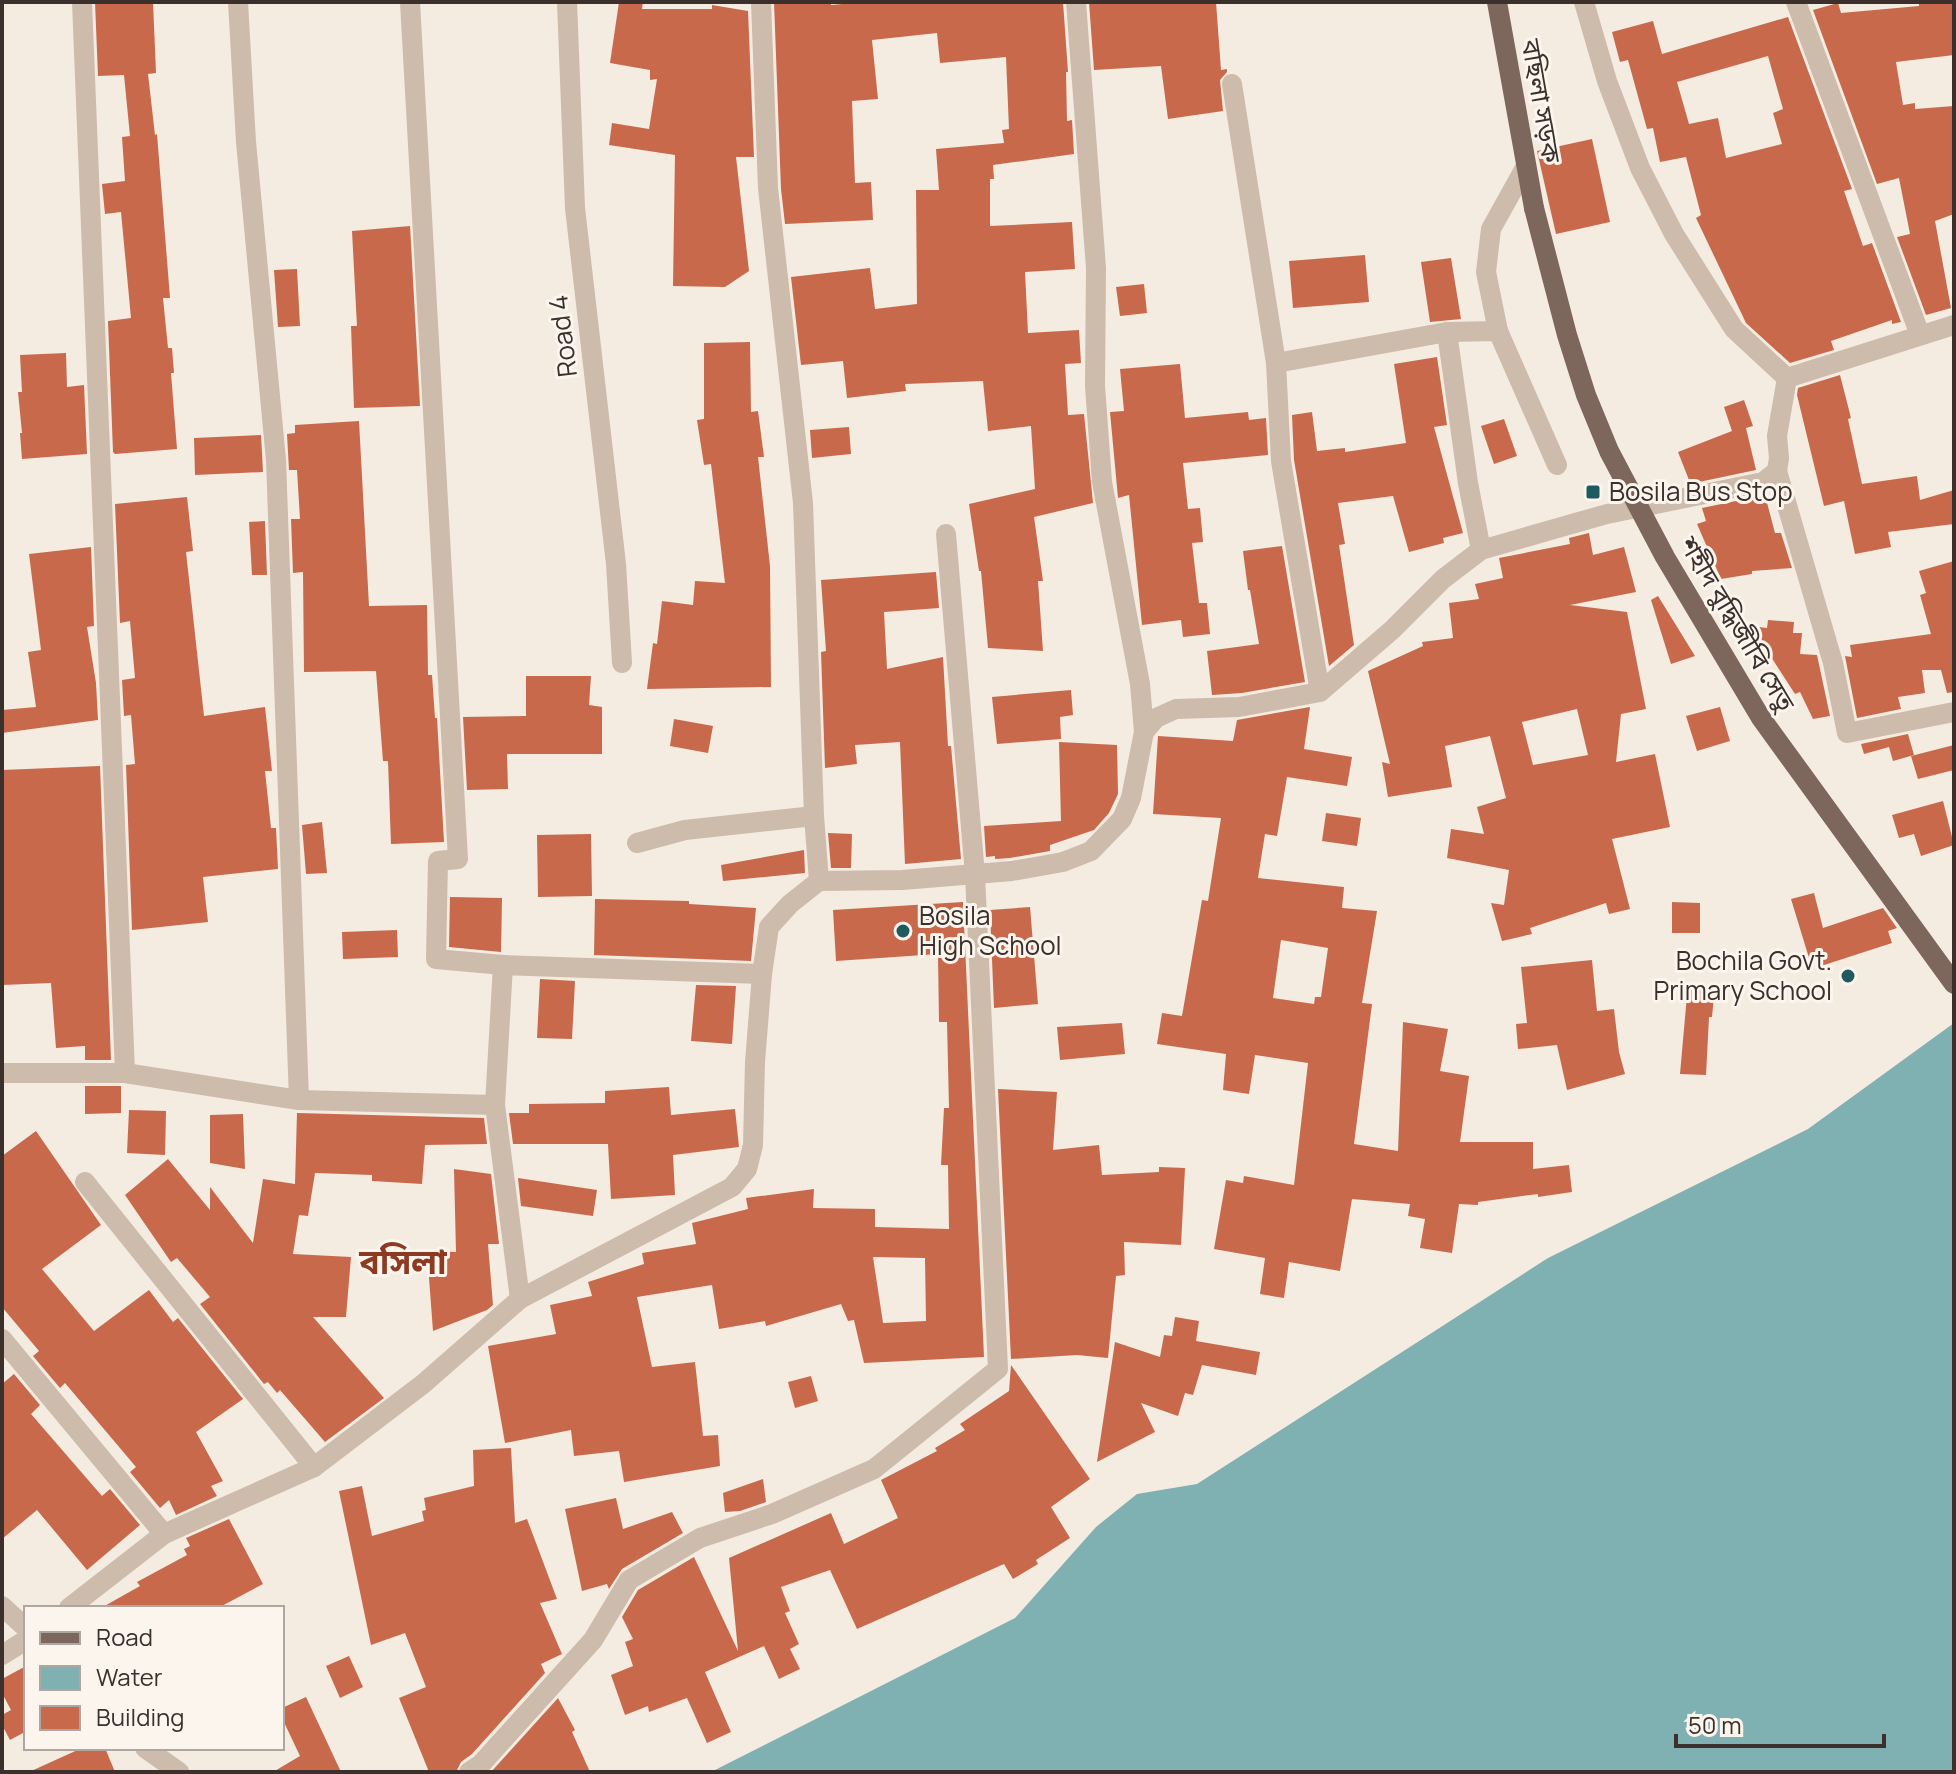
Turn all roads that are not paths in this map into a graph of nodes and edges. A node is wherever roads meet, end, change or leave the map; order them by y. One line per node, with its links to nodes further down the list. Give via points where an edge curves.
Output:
1 (82, 2): 35 (street)
2 (238, 2): 36 (street, via 276,460)
3 (410, 2): 31 (street, via 458,859 438,861 436,959)
4 (567, 2): 23 (street, Road 4, via 575,208 616,564)
5 (761, 2): 27 (street, via 768,188 803,503)
6 (1076, 2): 26 (street, via 1096,268 1095,386 1102,482 1140,684)
7 (1497, 2): 11 (main road, বছিলা সড়ক)
8 (1584, 2): 18 (street, via 1640,168 1674,234 1734,329)
9 (1796, 2): 16 (street)
10 (1232, 84): 17 (street)
11 (1526, 166): 12 (main road, বছিলা সড়ক); 14 (street, via 1491,229 1486,272)
12 (1534, 208): 33 (main road, শহীদ বুদ্ধিজীবি সেতু, bridge, via 1586,395 1665,557 1761,718)
13 (1954, 325): 16 (street)
14 (1498, 331): 15 (street); 19 (street)
15 (1447, 332): 17 (street); 22 (street)
16 (1920, 335): 18 (street)
17 (1276, 363): 24 (street, via 1281,461)
18 (1787, 378): 20 (street)
19 (1557, 465)
20 (1777, 471): 22 (street, via 1763,482 1607,514); 25 (street, via 1833,663 1847,733)
21 (946, 534): 29 (street)
22 (1481, 550): 24 (street)
23 (622, 663)
24 (1320, 692): 26 (street, via 1239,707 1176,709 1156,718)
25 (1954, 712)
26 (1144, 732): 29 (street, via 1122,819 1091,851 1063,862)
27 (814, 816): 28 (street, via 685,830); 30 (street)
28 (637, 843)
29 (975, 875): 30 (street); 50 (street, via 998,1369 874,1469 772,1514 700,1538 629,1580 593,1640)
30 (819, 881): 32 (street, via 769,927)
31 (503, 965): 32 (street); 37 (street)
32 (762, 974): 39 (street, via 753,1145 747,1169 732,1187)
33 (1954, 984)
34 (2, 1073): 35 (street)
35 (125, 1073): 36 (street)
36 (299, 1100): 37 (street)
37 (495, 1105): 39 (street)
38 (85, 1182): 41 (street)
39 (520, 1299): 41 (street, via 423,1384)
40 (2, 1339): 42 (street)
41 (314, 1467): 42 (street)
42 (164, 1534): 44 (street)
43 (2, 1606): 45 (street)
44 (72, 1606)
45 (24, 1626)
46 (24, 1641): 47 (street)
47 (2, 1655)
48 (148, 1750): 49 (street)
49 (179, 1772)
50 (469, 1772)

